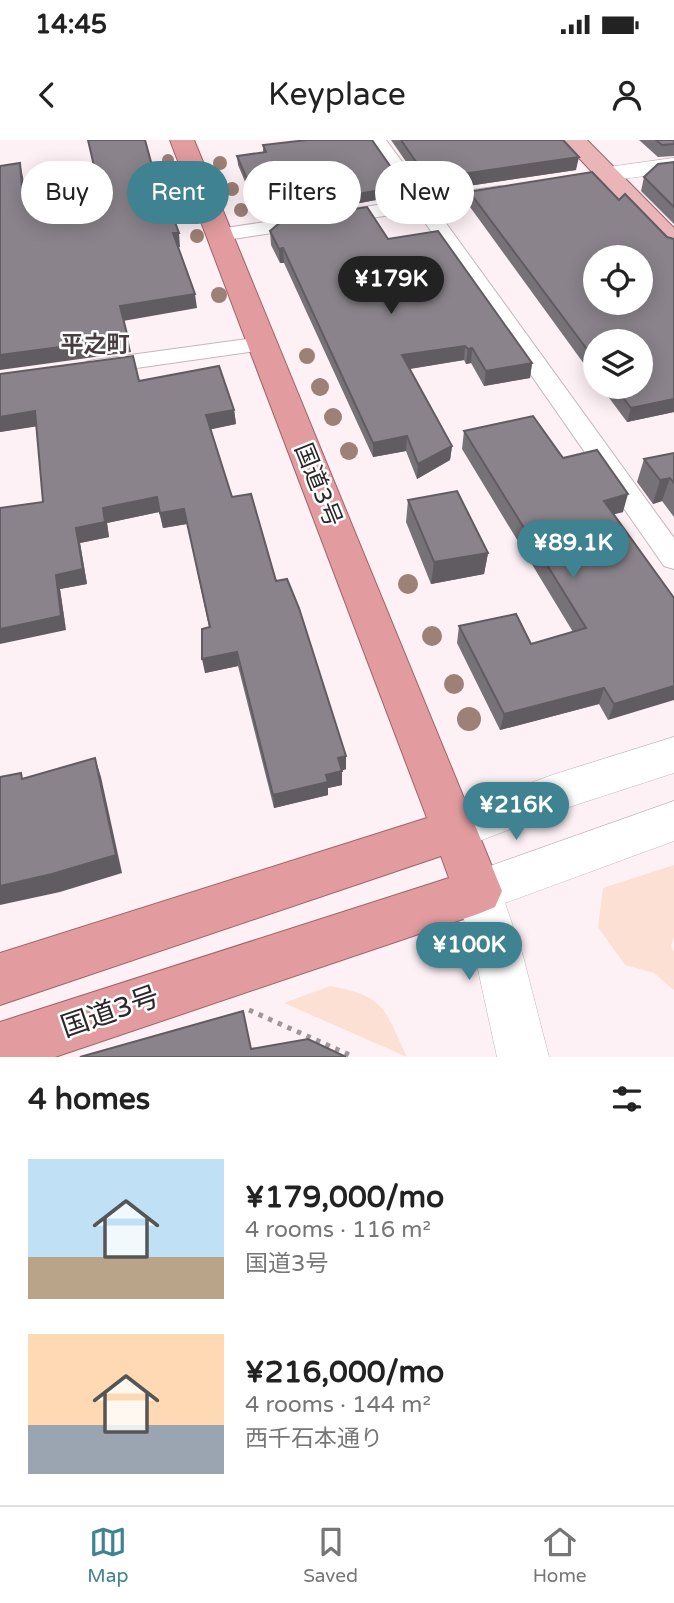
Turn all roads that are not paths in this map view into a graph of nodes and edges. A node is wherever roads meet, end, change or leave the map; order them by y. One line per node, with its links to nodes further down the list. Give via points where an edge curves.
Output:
1 (182, 140): 12 (highway, 国道3号)
2 (377, 140): 4 (street)
3 (574, 140): 6 (main road)
4 (392, 161)
5 (674, 165): 6 (street)
6 (608, 174): 7 (street); 13 (main road)
7 (579, 179)
8 (514, 190): 9 (street)
9 (474, 196)
10 (375, 211): 12 (street)
11 (436, 224): 16 (street)
12 (219, 235): 14 (highway, 国道3号)
13 (674, 243)
14 (262, 344): 15 (street); 19 (highway, 国道3号)
15 (67, 371)
16 (674, 559)
17 (674, 755): 19 (street)
18 (674, 821): 20 (street)
19 (456, 830): 20 (highway, 国道3号); 21 (highway)
20 (478, 891): 22 (highway, 国道3号); 23 (street)
21 (0, 979)
22 (0, 1049)
23 (528, 1057)

